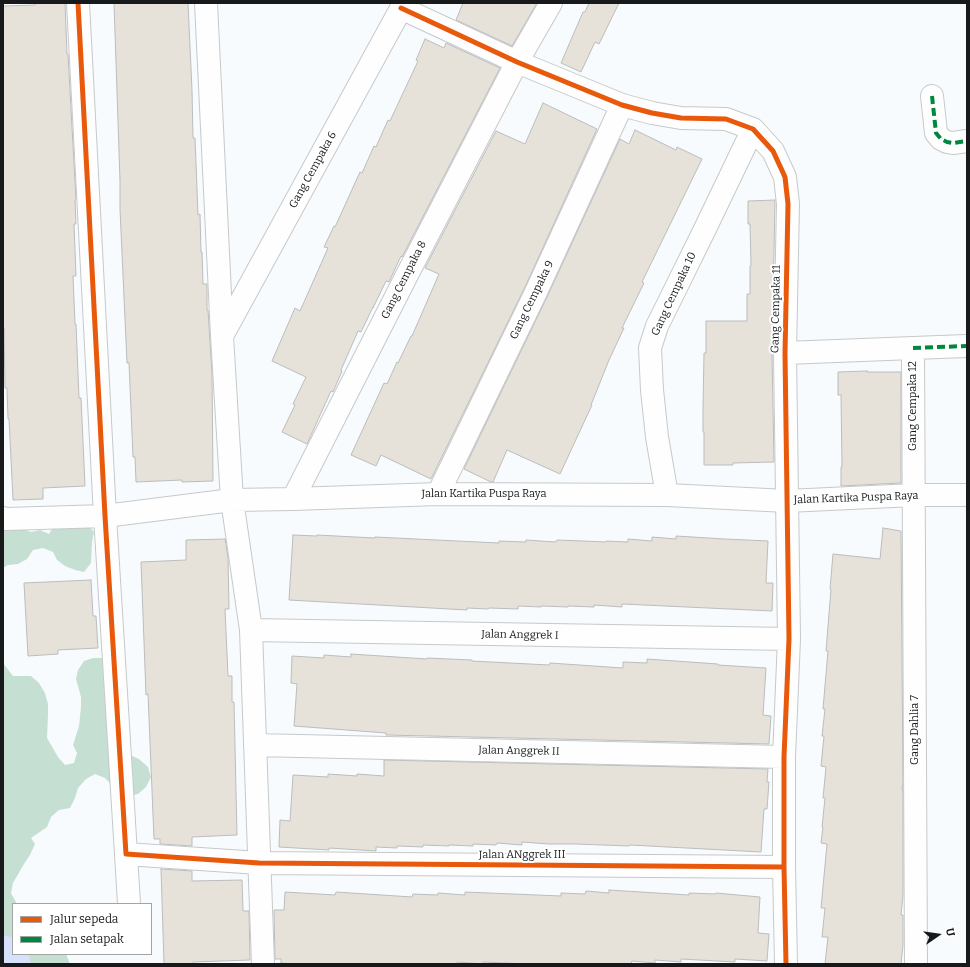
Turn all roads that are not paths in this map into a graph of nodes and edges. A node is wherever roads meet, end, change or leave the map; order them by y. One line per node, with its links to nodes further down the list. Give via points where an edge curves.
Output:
1 (78, 3): 21 (street)
2 (206, 3): 10 (street)
3 (551, 3): 5 (street, Gang Cempaka 8)
4 (403, 6): 5 (street); 10 (street, Gang Cempaka 6)
5 (517, 62): 7 (street); 18 (street, Gang Cempaka 8)
6 (932, 96): 9 (street, via 936,133 941,140 953,143)
7 (622, 105): 8 (street, via 681,118 726,119); 14 (street, Gang Cempaka 9, via 536,292)
8 (753, 129): 13 (street, Gang Cempaka 11, via 772,151 785,177 788,204); 15 (street, Gang Cempaka 10, via 662,314 650,348 656,429)
9 (967, 141)
10 (222, 336): 19 (street)
11 (967, 346): 12 (street)
12 (913, 348): 13 (street, Gang Cempaka 12); 16 (street, Gang Cempaka 12)
13 (785, 353): 20 (street, Gang Cempaka 11)
14 (438, 494): 15 (street, Jalan Kartika Puspa Raya); 18 (street, Jalan Kartika Puspa Raya)
15 (667, 495): 20 (street, Jalan Kartika Puspa Raya)
16 (914, 495): 17 (street, Jalan Kartika Puspa Raya); 20 (street, Jalan Kartika Puspa Raya); 33 (street, Gang Dahlia 7)
17 (967, 495)
18 (293, 499): 19 (street, Jalan Kartika Puspa Raya)
19 (232, 500): 21 (street, Jalan Kartika Puspa Raya); 23 (street)
20 (787, 500): 24 (street, Gang Cempaka 11)
21 (105, 516): 22 (street, Jalan Kartika Puspa Raya); 27 (street)
22 (3, 518)
23 (251, 630): 24 (street, Jalan Anggrek I); 25 (street)
24 (789, 639): 26 (street, Gang Cempaka 11)
25 (255, 745): 26 (street, Jalan Anggrek II); 28 (street)
26 (784, 757): 29 (street, Gang Cempaka 11)
27 (126, 854): 28 (street, Jalan ANggrek III); 30 (street)
28 (259, 863): 29 (street, Jalan ANggrek III); 31 (street)
29 (784, 866): 32 (street, Gang Cempaka 11)
30 (129, 903)
31 (263, 964)
32 (786, 964)
33 (916, 964)

